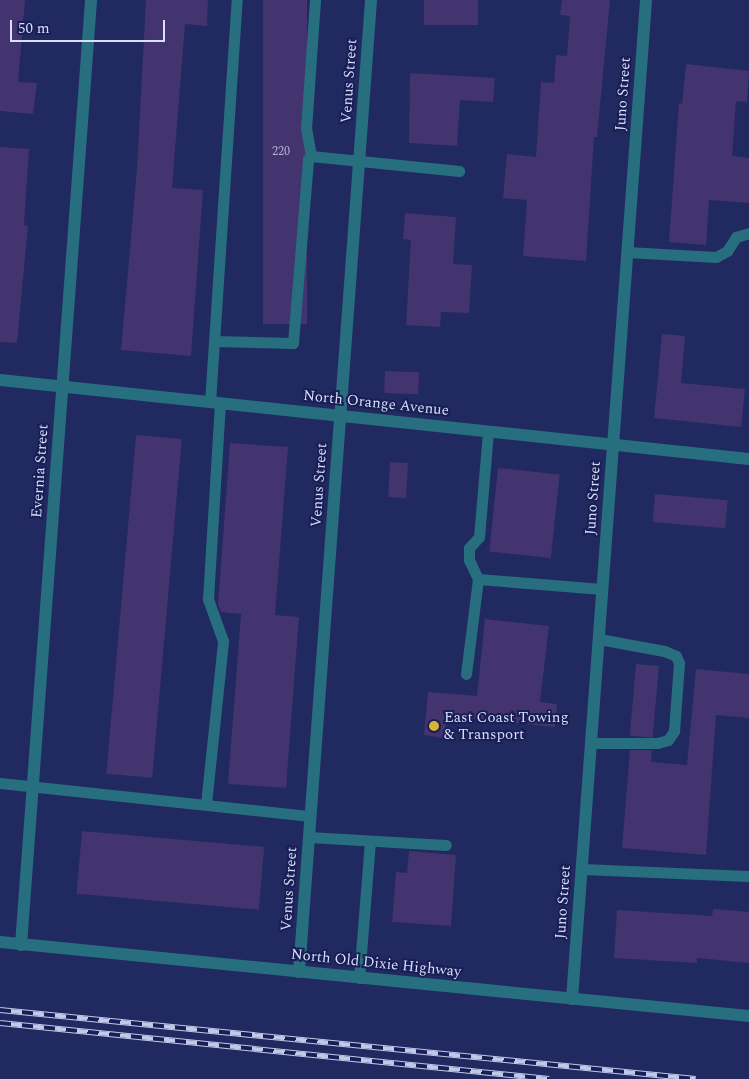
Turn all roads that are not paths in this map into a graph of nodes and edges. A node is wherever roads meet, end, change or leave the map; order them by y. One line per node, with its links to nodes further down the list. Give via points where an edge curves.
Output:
1 (91, 0): 13 (street, Evernia Street)
2 (237, 0): 11 (lane)
3 (315, 0): 6 (lane, via 306,129)
4 (371, 0): 7 (street, Venus Street)
5 (646, 0): 10 (street, Juno Street)
6 (311, 156): 7 (lane); 11 (lane, via 308,159 293,343)
7 (359, 162): 8 (lane); 15 (street, Venus Street)
8 (459, 171)
9 (749, 233): 10 (lane, via 736,237 727,251 716,257)
10 (627, 252): 17 (street, Juno Street)
11 (214, 342): 14 (lane)
12 (0, 380): 13 (street, North Orange Avenue)
13 (63, 386): 14 (street, North Orange Avenue); 25 (street, Evernia Street)
14 (215, 402): 15 (street, North Orange Avenue); 26 (lane, via 208,599 223,641)
15 (340, 416): 16 (street, North Orange Avenue); 27 (street, Venus Street)
16 (488, 431): 17 (street, North Orange Avenue); 19 (lane, via 479,537 469,548)
17 (613, 444): 18 (street, North Orange Avenue); 20 (street, Juno Street)
18 (749, 459)
19 (478, 579): 20 (lane); 22 (lane)
20 (602, 589): 21 (street, Juno Street)
21 (599, 639): 23 (street, Juno Street); 23 (lane, via 664,651 676,656 680,664 674,731 668,740 657,744)
22 (466, 674)
23 (591, 743): 31 (street, Juno Street)
24 (0, 782): 25 (lane)
25 (33, 785): 26 (lane); 34 (street, Evernia Street)
26 (206, 804): 27 (lane)
27 (310, 816): 28 (street, Venus Street)
28 (309, 837): 29 (lane); 35 (street, Venus Street)
29 (370, 842): 30 (lane); 36 (lane)
30 (446, 845)
31 (582, 869): 32 (lane); 37 (street, Juno Street)
32 (749, 876)
33 (0, 942): 34 (street, North Old Dixie Highway)
34 (21, 945): 35 (street, North Old Dixie Highway)
35 (299, 972): 36 (street, North Old Dixie Highway)
36 (359, 978): 37 (street, North Old Dixie Highway)
37 (572, 999): 38 (street, North Old Dixie Highway)
38 (749, 1016)

